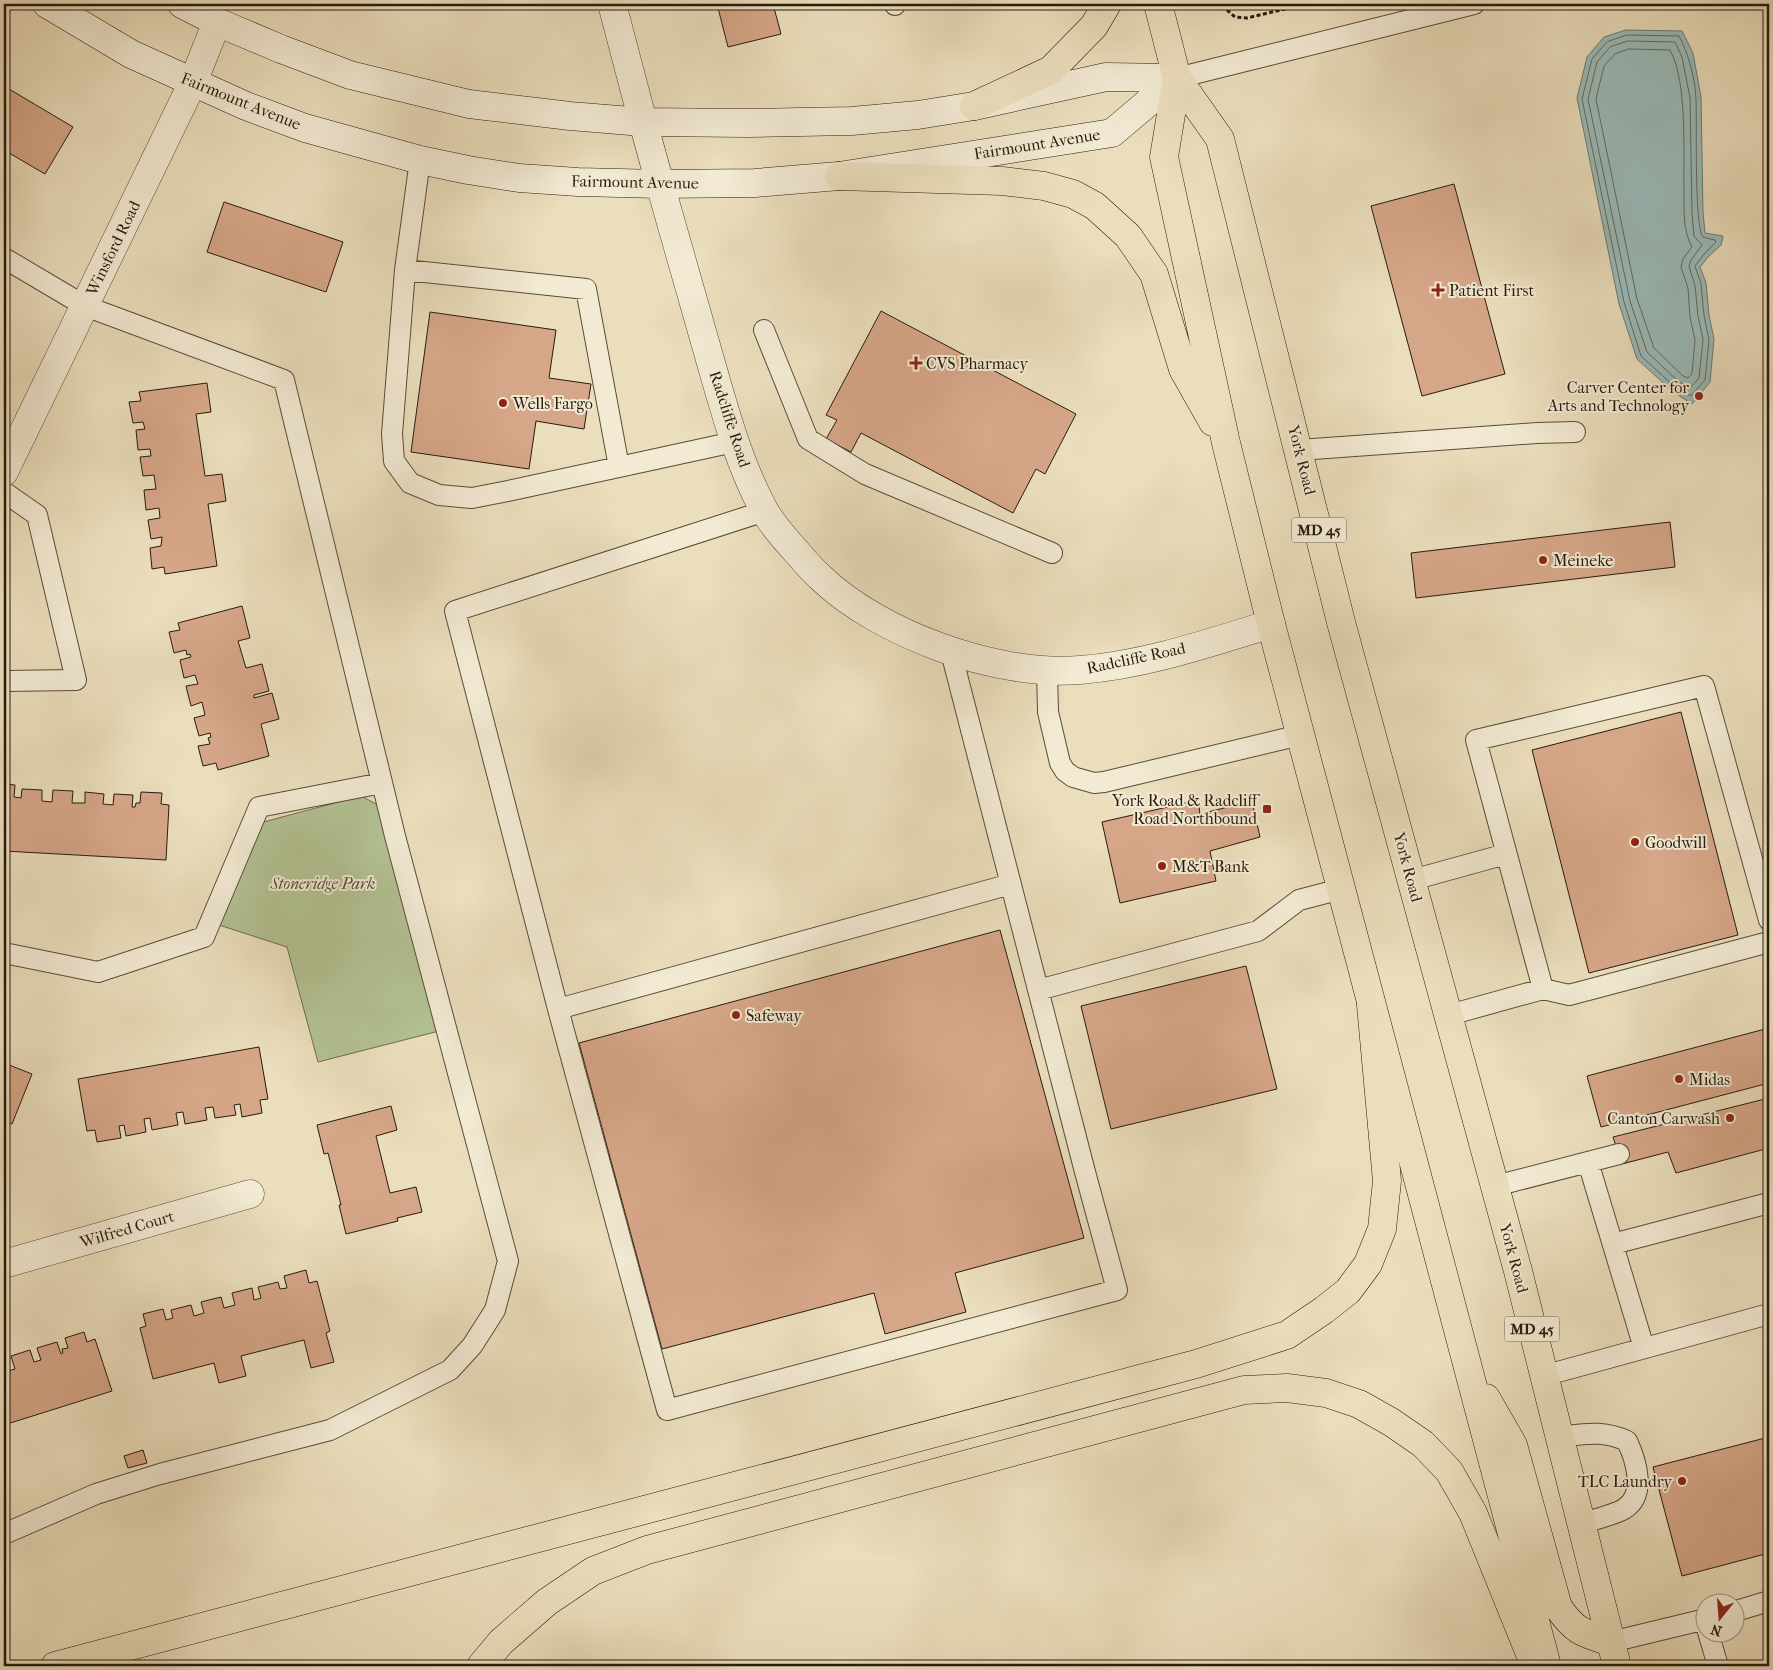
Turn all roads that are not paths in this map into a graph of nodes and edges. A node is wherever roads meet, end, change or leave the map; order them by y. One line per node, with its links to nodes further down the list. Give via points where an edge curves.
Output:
1 (47, 4): 9 (main road, Fairmount Avenue, via 132,54)
2 (182, 4): 7 (main road)
3 (612, 4): 11 (main road)
4 (1107, 4): 10 (main road, via 1094,26 1051,70)
5 (1158, 4): 8 (main road, York Road / MD 45)
6 (1474, 4): 8 (lane)
7 (217, 22): 9 (main road, Winsford Road); 11 (main road, via 350,75 468,104)
8 (1176, 78): 10 (main road, via 1106,77); 13 (main road, Fairmount Avenue, via 1112,133); 21 (main road, York Road / MD 45, via 1164,158); 22 (main road, York Road / MD 45, via 1220,139)
9 (193, 82): 12 (main road, Fairmount Avenue, via 305,128); 17 (main road, Winsford Road)
10 (974, 106): 11 (main road, via 852,121)
11 (643, 122): 14 (main road, Radcliffe Road)
12 (420, 160): 14 (main road, Fairmount Avenue, via 519,178); 16 (lane)
13 (839, 176): 14 (main road, Fairmount Avenue, via 755,183); 21 (main road, via 1002,181 1044,186 1073,194 1095,206 1128,236 1154,274 1183,369)
14 (660, 184): 20 (main road, Radcliffe Road)
15 (4, 258): 17 (lane)
16 (404, 270): 23 (lane, via 586,289); 23 (lane, via 392,434 394,461 410,483 439,495 472,498)
17 (85, 306): 24 (main road, Winsford Road); 33 (lane, via 284,380)
18 (764, 330): 27 (lane, via 808,439 866,474)
19 (1575, 432): 22 (lane)
20 (734, 442): 23 (lane); 26 (main road, Radcliffe Road)
21 (1226, 443): 28 (main road, York Road / MD 45)
22 (1299, 450): 35 (main road, York Road / MD 45, via 1342,626)
23 (619, 467)
24 (4, 472)
25 (4, 492): 31 (lane, via 37,515 76,680)
26 (765, 511): 29 (main road, Radcliffe Road, via 820,578 857,606 903,633); 44 (lane, via 455,610)
27 (1052, 553)
28 (1271, 624): 30 (main road, Radcliffe Road, via 1140,660 1088,669); 32 (main road, York Road / MD 45)
29 (951, 652): 30 (main road, Radcliffe Road); 36 (lane)
30 (1047, 671): 32 (lane, via 1048,712 1060,763 1065,771 1083,781 1104,782)
31 (4, 681)
32 (1300, 735): 37 (main road, York Road / MD 45)
33 (382, 783): 40 (lane, via 259,807 204,937 98,972); 59 (lane, via 508,1261 495,1310 472,1346 450,1370 330,1430 96,1494)
34 (1506, 854): 35 (lane); 38 (lane, via 1476,740 1704,686); 41 (lane)
35 (1412, 880): 45 (main road, York Road / MD 45)
36 (1011, 884): 42 (lane); 44 (lane)
37 (1341, 889): 42 (lane, via 1299,900 1258,931); 43 (main road, York Road / MD 45)
38 (1769, 920)
39 (1769, 942): 41 (lane, via 1569,995)
40 (4, 953)
41 (1543, 989): 45 (lane)
42 (1038, 990): 44 (lane, via 1117,1290 667,1410)
43 (1371, 1005): 55 (main road, York Road / MD 45); 65 (main road, via 1388,1181 1382,1229 1368,1264 1348,1291 1288,1334 1196,1364)
44 (558, 1009)
45 (1449, 1016): 48 (main road, York Road / MD 45)
46 (1618, 1154): 47 (lane)
47 (1588, 1162): 48 (lane); 51 (lane)
48 (1495, 1186): 56 (main road, York Road / MD 45)
49 (250, 1194): 52 (main road, Wilfred Court)
50 (1769, 1203): 51 (lane)
51 (1613, 1244): 54 (lane)
52 (4, 1264)
53 (1769, 1314): 54 (lane)
54 (1644, 1348): 56 (lane)
55 (1470, 1374): 64 (main road, via 1513,1445 1558,1607 1568,1622); 68 (main road, York Road / MD 45)
56 (1543, 1376): 57 (main road, York Road / MD 45)
57 (1558, 1437): 58 (main road, York Road / MD 45); 58 (lane, via 1594,1432 1614,1436 1627,1441 1634,1456 1639,1480 1635,1496 1625,1508)
58 (1580, 1524): 64 (main road, York Road / MD 45)
59 (4, 1534)
60 (1769, 1601): 61 (lane)
61 (1746, 1608)
62 (1696, 1623): 64 (lane)
63 (1711, 1642): 69 (lane)
64 (1614, 1654)
65 (55, 1666)
66 (480, 1666): 67 (main road, via 501,1642 554,1597 592,1571 647,1550 1244,1390 1287,1388 1326,1393 1359,1404 1423,1444 1448,1471 1473,1513)
67 (1535, 1666)
68 (1547, 1666)
69 (1718, 1666)

